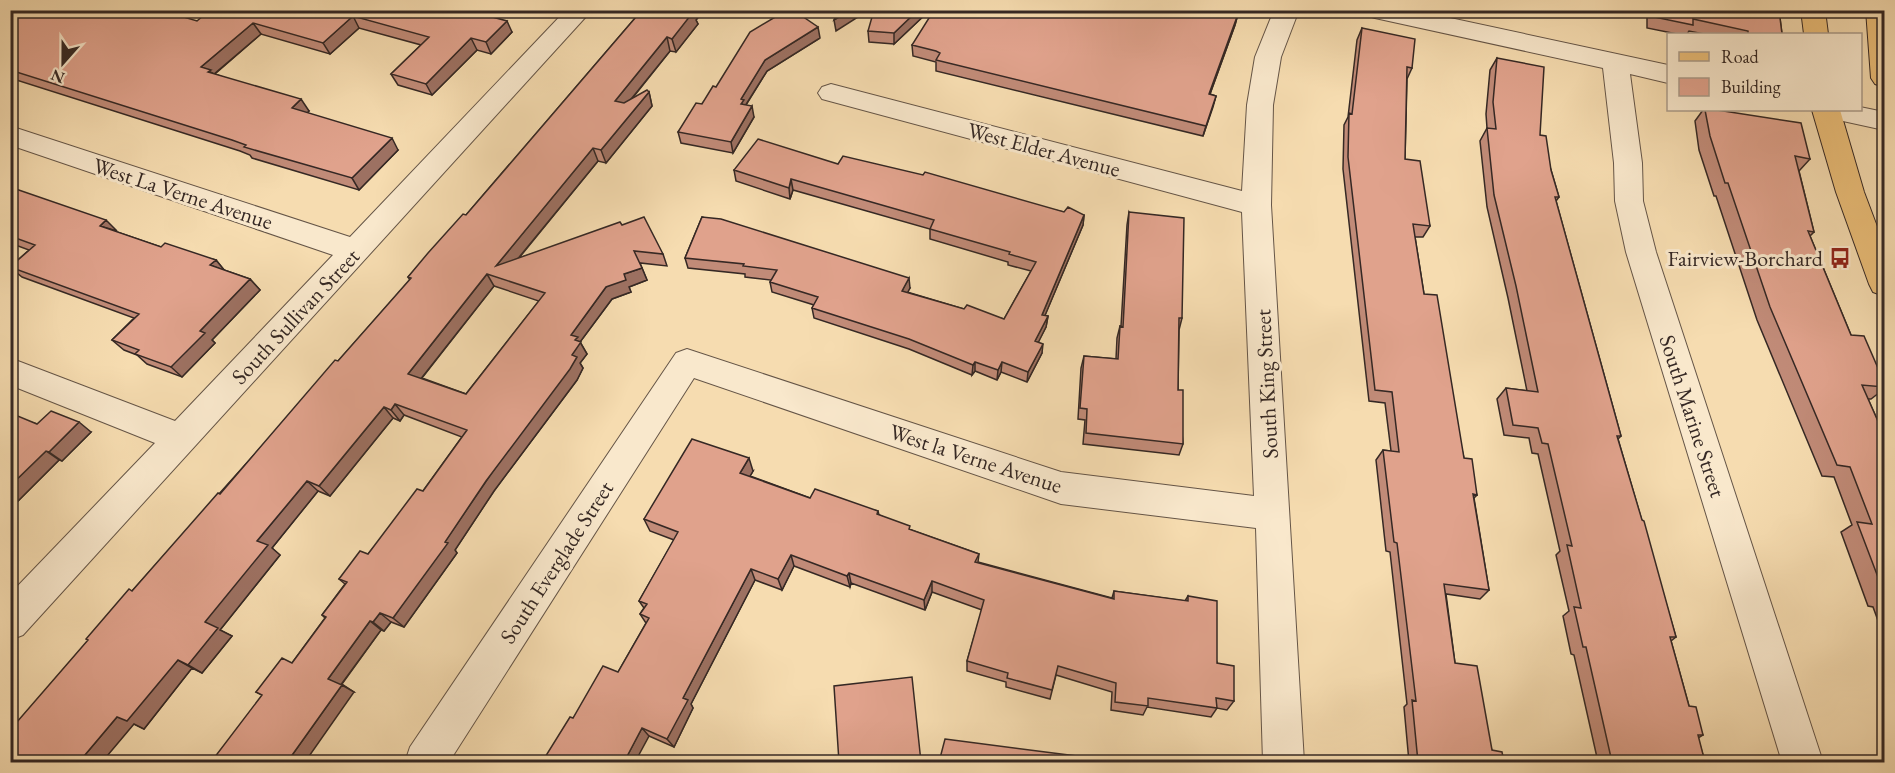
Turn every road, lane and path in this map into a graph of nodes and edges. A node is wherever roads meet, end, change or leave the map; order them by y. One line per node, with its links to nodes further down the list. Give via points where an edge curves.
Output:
1 (580, 10): 16 (street, South Sullivan Street)
2 (1287, 10): 15 (street, South King Street, via 1268,57 1260,105)
3 (1375, 10): 7 (street)
4 (1813, 10): 6 (main road)
5 (1878, 10): 9 (main road)
6 (1816, 33)
7 (1615, 63): 8 (street); 25 (street, South Marine Street, via 1629,201 1641,252)
8 (1667, 74)
9 (1884, 78)
10 (831, 93): 15 (street, West Elder Avenue)
11 (1828, 111): 17 (main road, via 1850,192)
12 (1833, 111): 13 (street)
13 (1884, 121)
14 (10, 135): 16 (street, West La Verne Avenue)
15 (1256, 205): 21 (street, South King Street)
16 (356, 251): 20 (street, South Sullivan Street)
17 (1884, 284)
18 (687, 362): 21 (street, West la Verne Avenue, via 1061,488); 23 (street, South Everglade Street)
19 (10, 371): 20 (street)
20 (181, 438): 22 (street, South Sullivan Street)
21 (1274, 514): 24 (street, South King Street)
22 (10, 622)
23 (424, 762)
24 (1284, 762)
25 (1803, 762)

